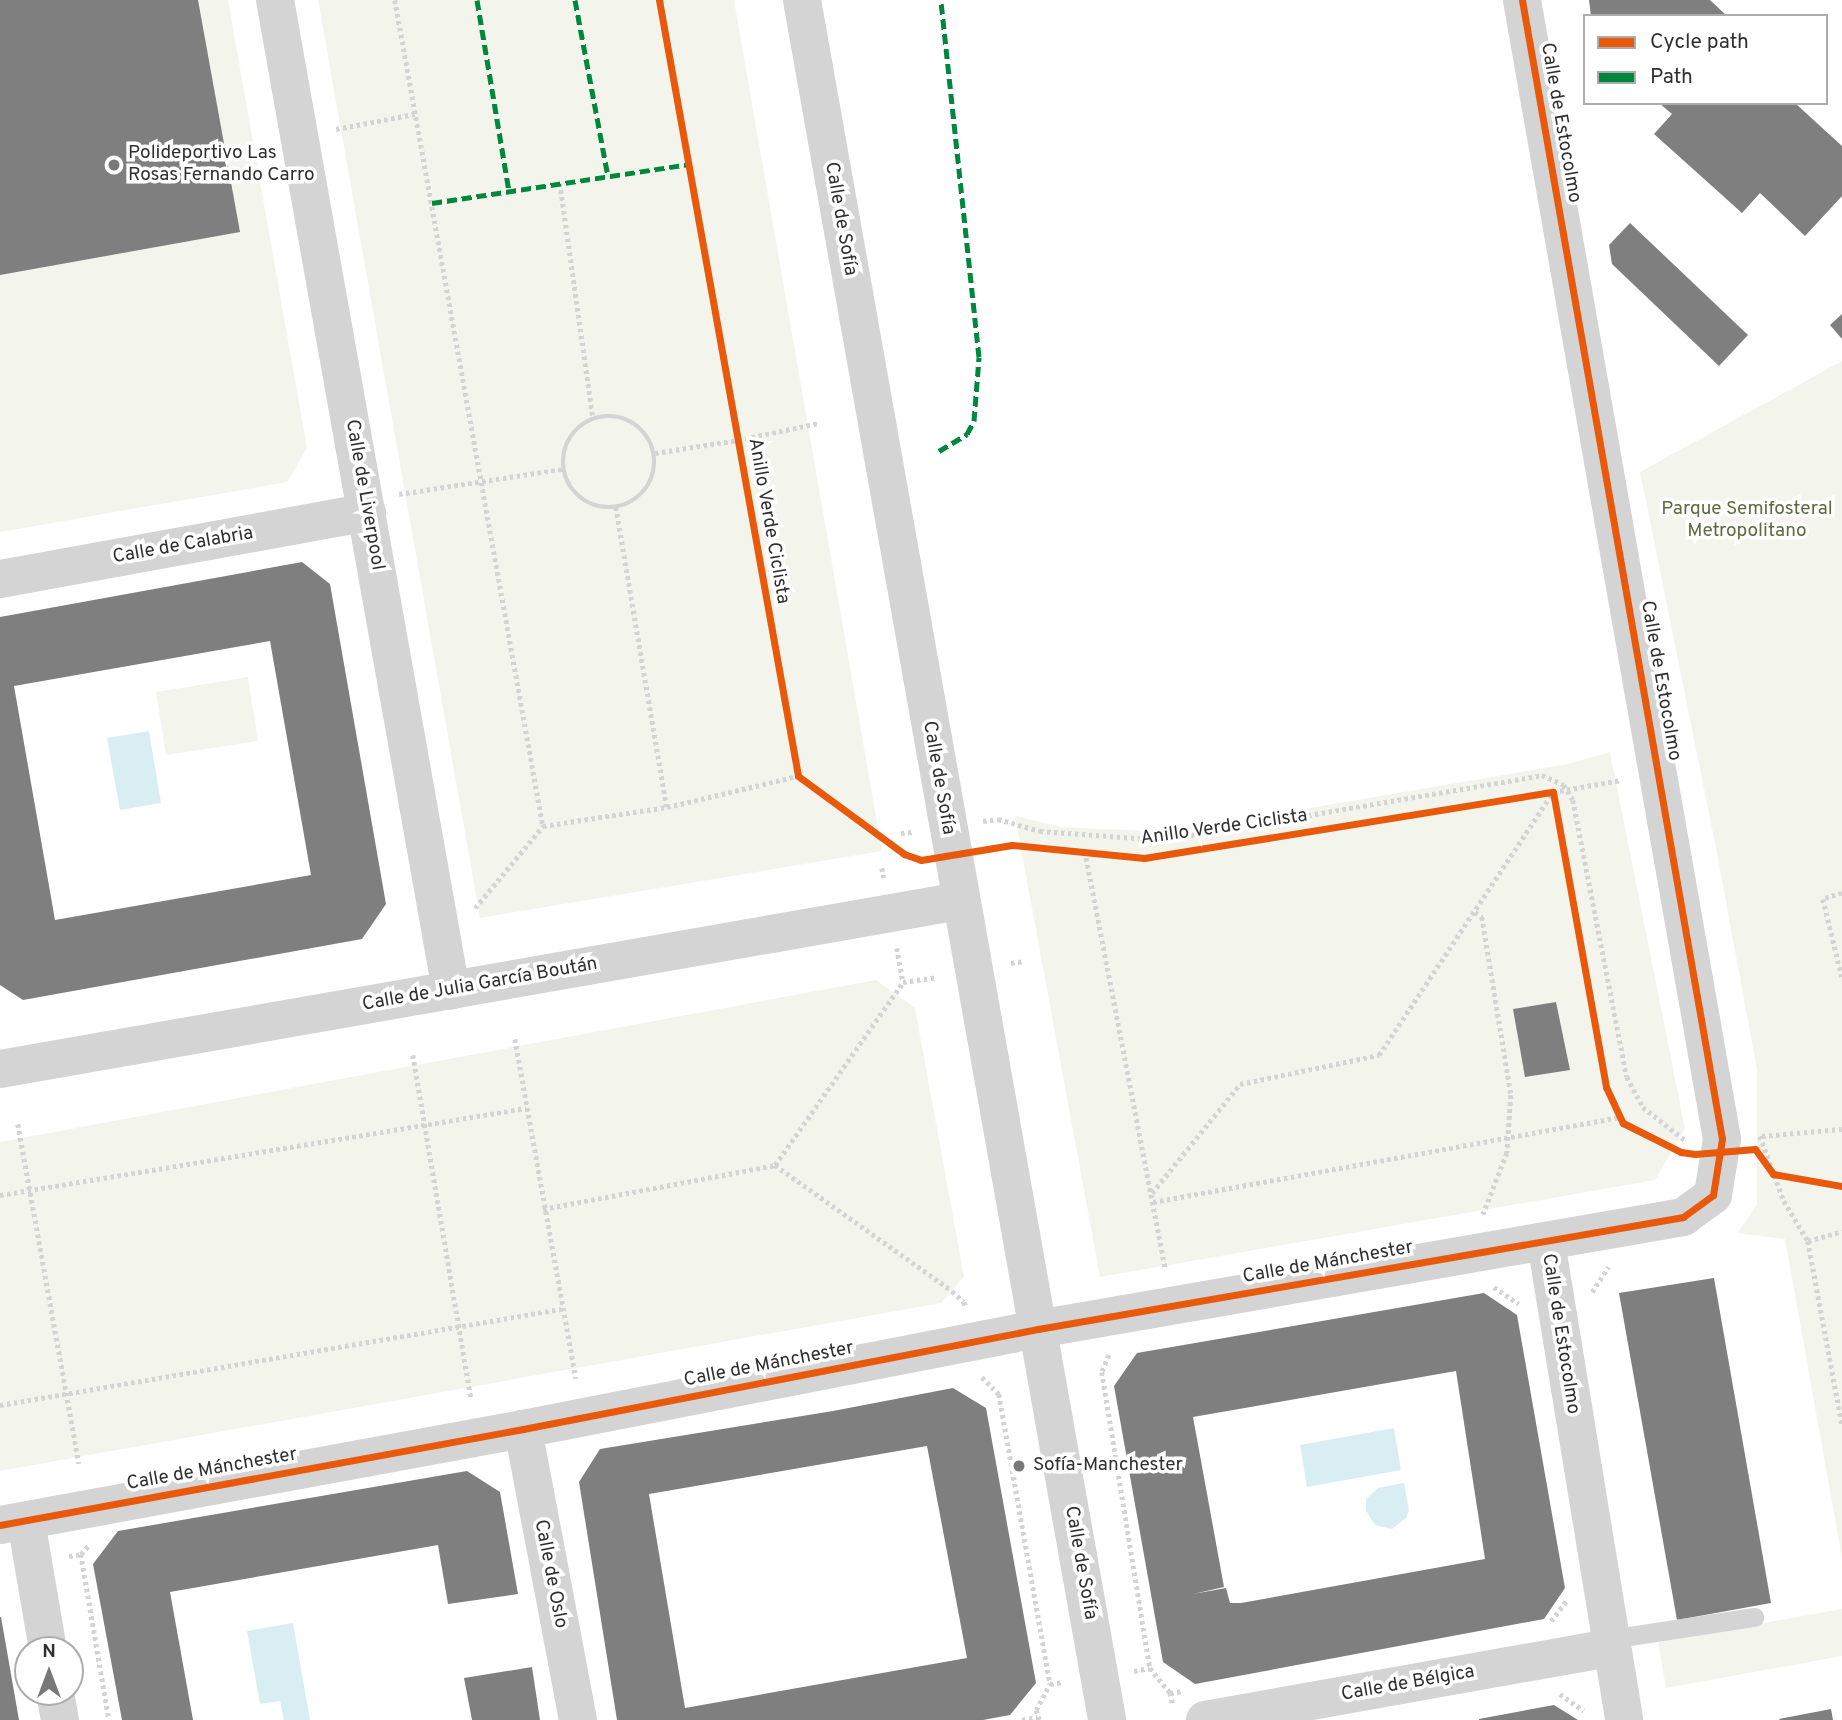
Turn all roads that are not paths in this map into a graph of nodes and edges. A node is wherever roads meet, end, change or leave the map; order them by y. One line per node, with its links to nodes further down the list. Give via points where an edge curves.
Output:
1 (275, 0): 4 (street, Calle de Liverpool)
2 (802, 0): 6 (street, Calle de Sofía)
3 (1522, 0): 9 (street, Calle de Estocolmo, via 1722,1145 1713,1195 1683,1217)
4 (383, 503): 5 (street, Calle de Calabria); 7 (street, Calle de Liverpool)
5 (0, 579)
6 (960, 901): 7 (street, Calle de Julia García Boután); 10 (street, Calle de Sofía)
7 (451, 990): 8 (street, Calle de Julia García Boután)
8 (0, 1069)
9 (1546, 1242): 10 (street, Calle de Mánchester, via 1489,1236); 15 (street, Calle de Estocolmo)
10 (1038, 1329): 11 (street, Calle de Mánchester); 17 (street, Calle de Sofía)
11 (523, 1429): 12 (street, Calle de Mánchester); 16 (street, Calle de Oslo)
12 (13, 1523): 14 (street)
13 (1754, 1617): 15 (lane)
14 (44, 1636)
15 (1611, 1644): 18 (street, Calle de Bélgica); 19 (street, Calle de Estocolmo)
16 (578, 1720)
17 (1107, 1720)
18 (1206, 1720)
19 (1624, 1720)

